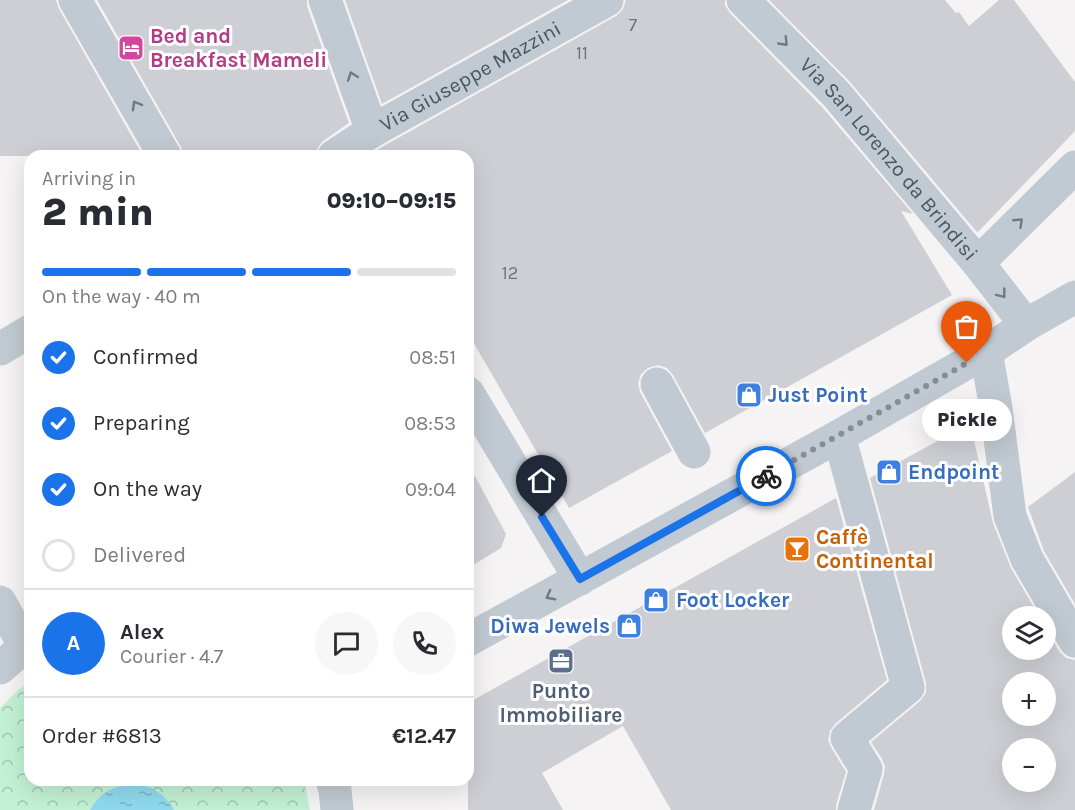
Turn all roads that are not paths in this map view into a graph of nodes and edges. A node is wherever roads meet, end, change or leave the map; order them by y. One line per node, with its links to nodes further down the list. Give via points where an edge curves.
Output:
1 (75, 0): 6 (street, one-way to 1)
2 (325, 0): 5 (street, one-way to 2)
3 (607, 0): 5 (street, Via Giuseppe Mazzini)
4 (743, 0): 8 (street, Via San Lorenzo da Brindisi, one-way to 8, via 836,94)
5 (354, 147)
6 (162, 150)
7 (1075, 167): 8 (street, one-way to 7)
8 (978, 263): 10 (street, Via San Lorenzo da Brindisi, one-way to 10)
9 (1075, 297): 10 (street)
10 (1026, 326): 13 (street)
11 (24, 335): 12 (street)
12 (0, 349)
13 (986, 352): 16 (street); 22 (street, via 1010,516 1027,559)
14 (657, 384): 17 (street)
15 (474, 403): 18 (street)
16 (839, 436): 18 (street); 27 (street, via 908,687 847,738 866,769)
17 (694, 452)
18 (580, 579): 20 (street, one-way to 20)
19 (0, 602): 21 (street)
20 (474, 637)
21 (24, 641)
22 (1075, 641)
23 (24, 650): 24 (street)
24 (0, 668)
25 (334, 786): 26 (street)
26 (337, 810)
27 (854, 810)

